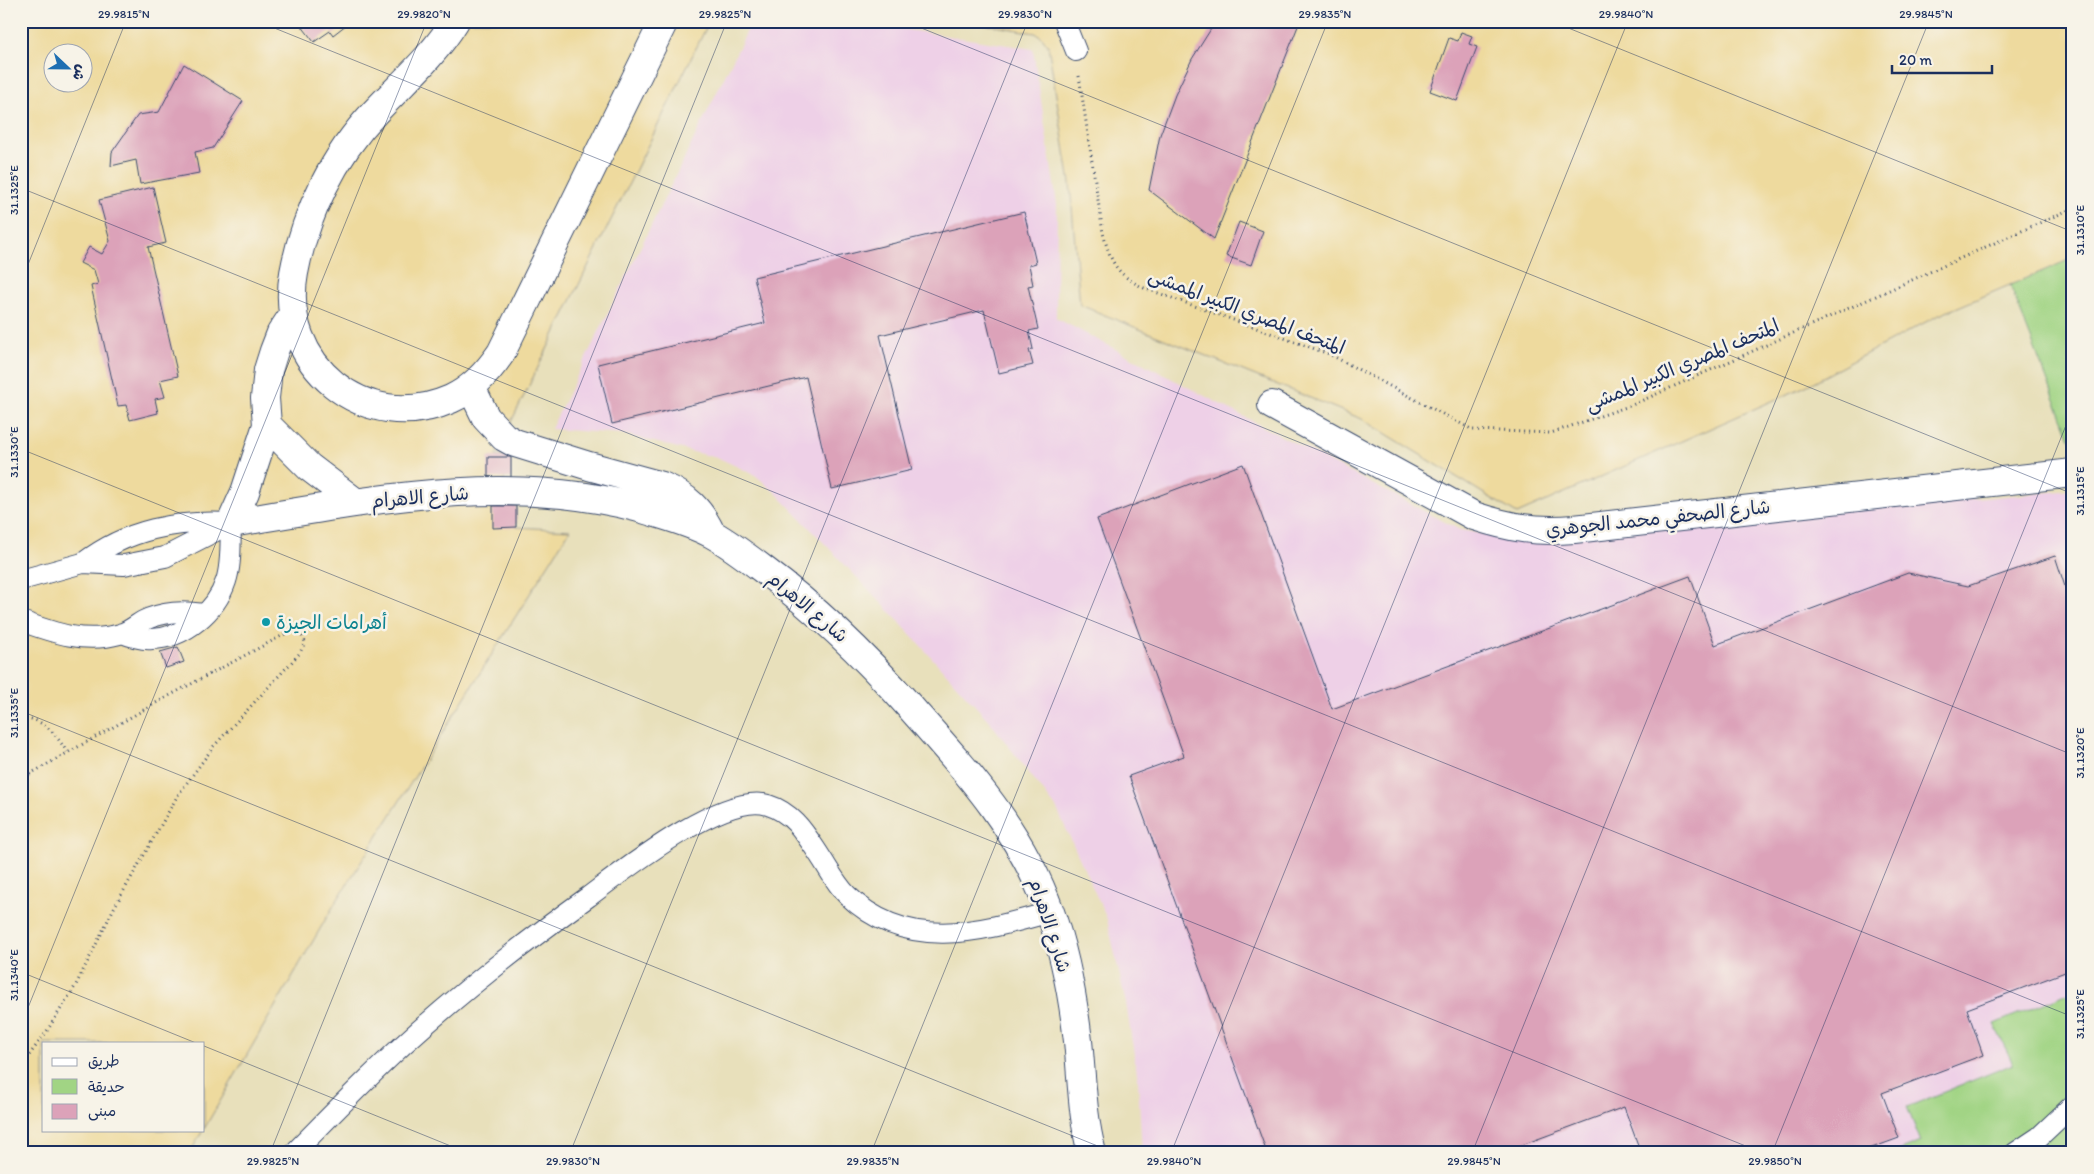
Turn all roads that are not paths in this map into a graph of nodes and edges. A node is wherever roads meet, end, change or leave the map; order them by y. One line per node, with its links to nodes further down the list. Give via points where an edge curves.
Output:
1 (455, 21): 5 (street, via 427,60 352,139 332,170 316,203 294,272)
2 (664, 21): 6 (street, via 501,353 488,372)
3 (1064, 21): 4 (lane)
4 (1076, 51)
5 (293, 315): 6 (street, via 301,342 315,366 334,385 371,405 392,409 433,406); 8 (street, via 281,333 268,370)
6 (470, 388): 12 (street, via 486,418 504,437 554,456 678,493 693,504)
7 (1272, 405): 9 (street, شارع الصحفي محمد الجوهري, via 1474,516 1523,529 1574,529)
8 (267, 425): 10 (street, via 309,466); 11 (street)
9 (2073, 473)
10 (355, 502): 11 (street, شارع الاهرام); 12 (street, شارع الاهرام, via 501,491 561,492 638,507)
11 (231, 524): 13 (lane, via 165,557 124,565); 13 (lane, via 181,523 136,533 100,550); 15 (lane, via 227,579 218,598 204,614 161,614 122,633 105,637 70,637)
12 (711, 533): 16 (street, شارع الاهرام, via 782,583 878,670 997,809 1031,868)
13 (84, 563): 14 (lane)
14 (21, 580)
15 (21, 621)
16 (1050, 912): 18 (street, شارع الاهرام, via 1063,954 1078,1039); 20 (lane, via 994,928 929,934 905,929 883,921 845,893 800,826 785,812 766,804 745,803 656,847 528,941 465,990 406,1043)
17 (2073, 1106): 19 (lane)
18 (1085, 1126): 21 (street, شارع الاهرام); 22 (street, شارع الاهرام)
19 (2019, 1152)
20 (294, 1153)
21 (1074, 1153)
22 (1092, 1153)

